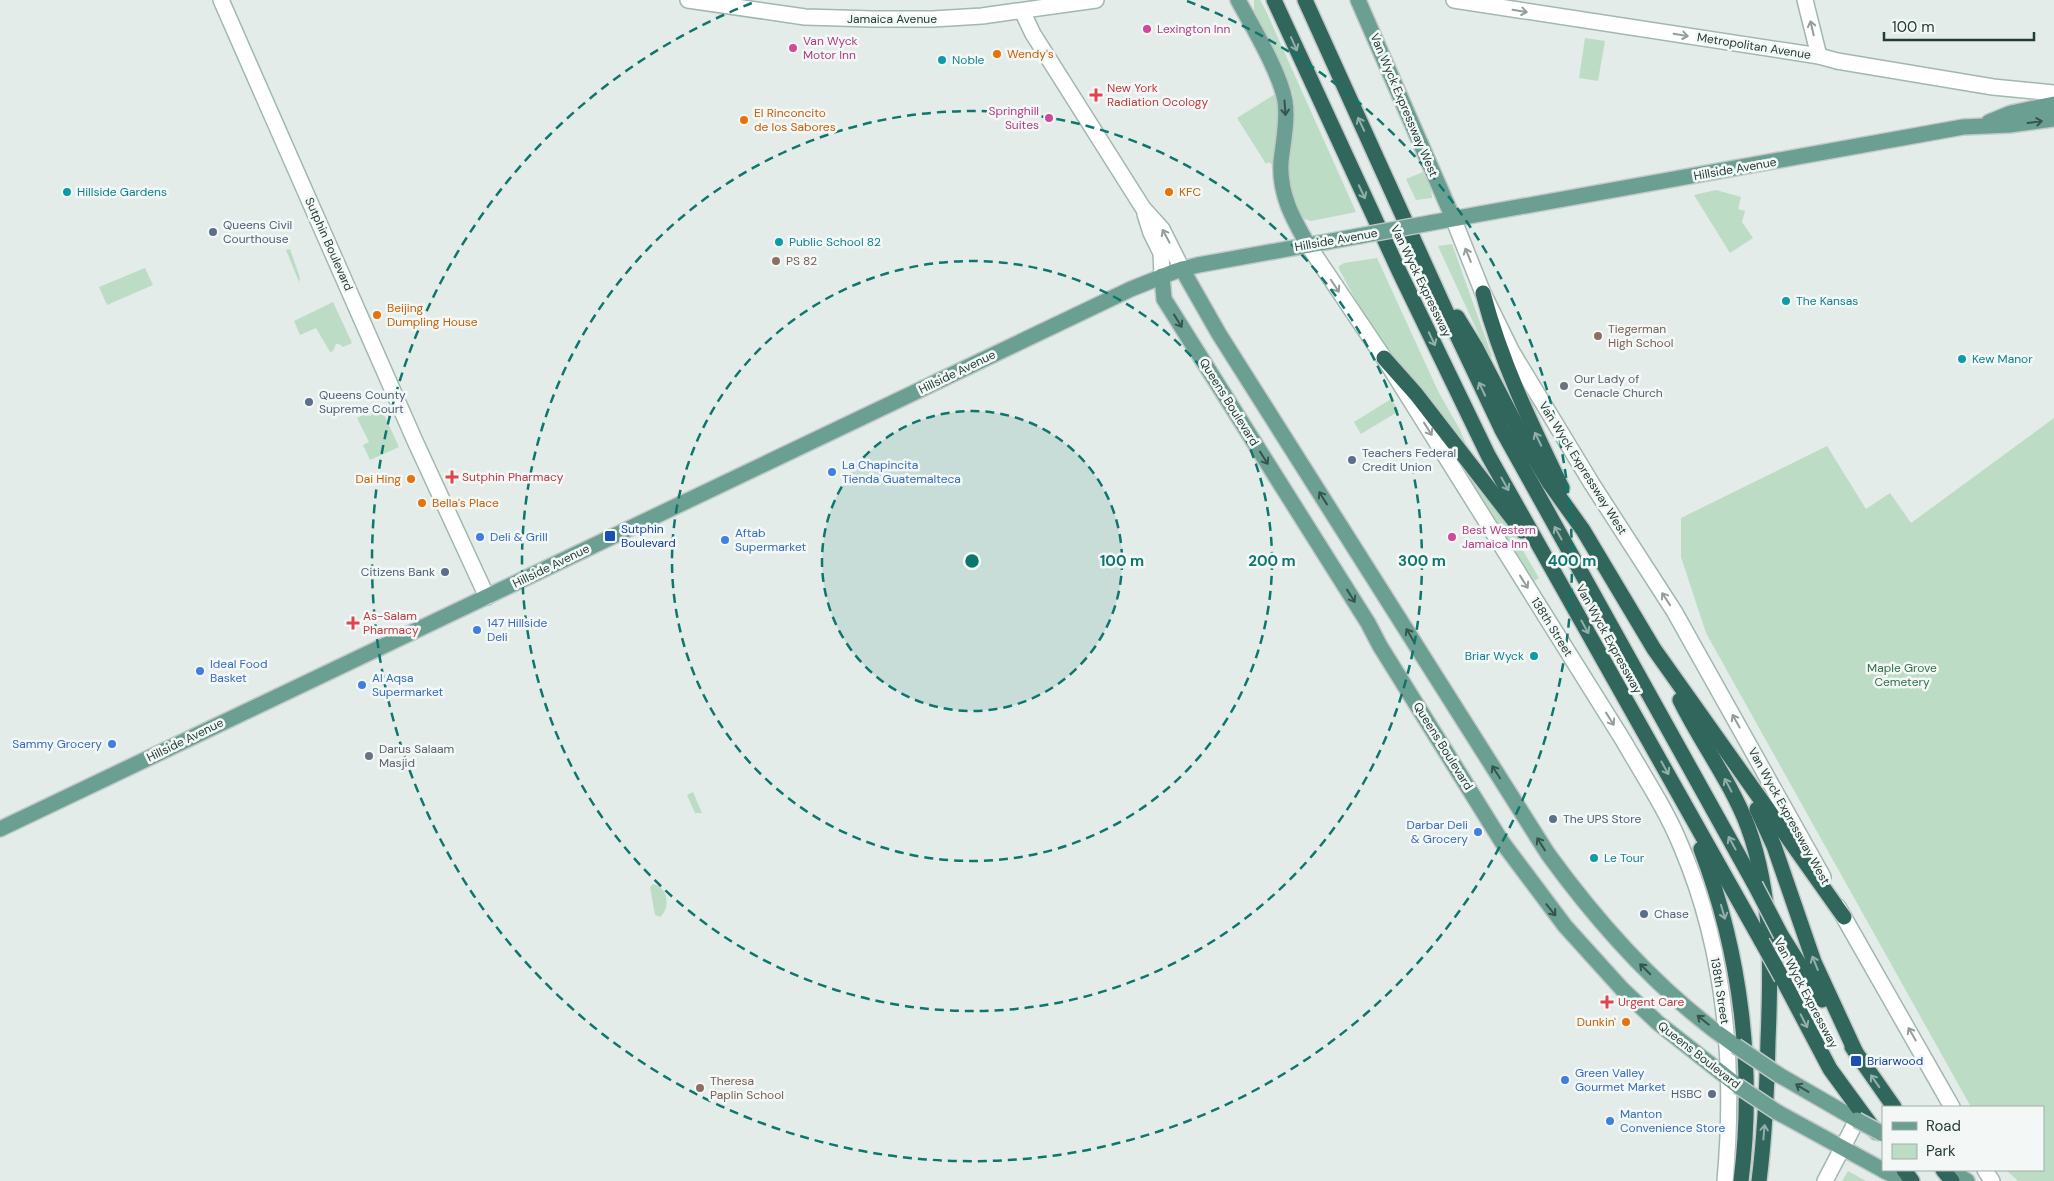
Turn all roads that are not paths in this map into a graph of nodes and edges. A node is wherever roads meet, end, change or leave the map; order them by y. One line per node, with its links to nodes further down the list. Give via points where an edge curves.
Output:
1 (221, 0): 28 (main road, Sutphin Boulevard, via 419,450)
2 (688, 0): 10 (main road, Jamaica Avenue, via 822,18 941,19)
3 (1096, 0): 10 (main road, Jamaica Avenue)
4 (1238, 0): 20 (main road, one-way to 20, via 1283,91 1286,114 1282,186 1292,216)
5 (1274, 0): 27 (highway, Van Wyck Expressway, one-way to 27, via 1476,429)
6 (1305, 0): 21 (highway, Van Wyck Expressway, one-way to 6)
7 (1358, 0): 19 (main road, Van Wyck Expressway West)
8 (1454, 0): 11 (main road, Metropolitan Avenue, one-way to 11)
9 (1805, 0): 11 (main road, one-way to 9)
10 (1022, 11): 18 (main road, Queens Boulevard, via 1033,34)
11 (1819, 56): 12 (main road, Metropolitan Avenue)
12 (1994, 87): 13 (main road, Metropolitan Avenue); 15 (main road, via 2021,95)
13 (2054, 93)
14 (2054, 104): 15 (main road, Hillside Avenue)
15 (2026, 110): 17 (main road, Hillside Avenue)
16 (2054, 119): 17 (main road, Hillside Avenue, one-way to 16)
17 (1981, 125): 19 (main road, Hillside Avenue)
18 (1143, 208): 22 (main road, Queens Boulevard, one-way to 18, via 1162,229); 23 (main road, Queens Boulevard, via 1161,253)
19 (1453, 218): 20 (main road, Hillside Avenue, bridge); 24 (main road, Van Wyck Expressway West, one-way to 19)
20 (1308, 245): 22 (main road, Hillside Avenue); 25 (main road, 138th Street, one-way to 25)
21 (1425, 264): 26 (highway, via 1476,348 1527,446); 35 (highway, Van Wyck Expressway, one-way to 21, bridge, via 1782,935 1506,438)
22 (1182, 269): 23 (main road, Hillside Avenue); 34 (main road, Queens Boulevard, one-way to 22, via 1672,995 1626,950 1548,854 1219,334)
23 (1162, 276): 28 (main road, Hillside Avenue); 36 (main road, Queens Boulevard, one-way to 36, via 1164,299 1530,882 1583,948 1622,989 1658,1024)
24 (1483, 293): 26 (highway, one-way to 24, via 1512,380 1493,331); 33 (main road, Van Wyck Expressway West, one-way to 24, via 1674,611 1533,388)
25 (1384, 358): 27 (highway, via 1485,482); 34 (main road, 138th Street, one-way to 34, via 1660,801 1682,847 1703,909)
26 (1583, 530): 29 (highway)
27 (1561, 584): 31 (highway, Van Wyck Expressway, one-way to 31)
28 (487, 596): 32 (main road, Hillside Avenue)
29 (1654, 649): 30 (highway); 49 (highway, one-way to 29, via 1770,971 1769,933 1760,870 1736,801)
30 (1725, 750): 33 (highway); 35 (highway, one-way to 30, via 1814,962 1770,837)
31 (1683, 801): 41 (highway, Van Wyck Expressway, one-way to 41, bridge, via 1830,1069); 48 (highway, one-way to 48, via 1718,894 1736,974 1746,1064)
32 (0, 828)
33 (1844, 918): 38 (main road, one-way to 33)
34 (1731, 1042): 36 (main road, 138th Street); 39 (main road, Queens Boulevard, one-way to 34, bridge, via 1779,1075)
35 (1857, 1055): 37 (highway, Van Wyck Expressway, one-way to 35)
36 (1733, 1082): 42 (main road, Queens Boulevard, bridge, via 1778,1112); 47 (main road, 138th Street)
37 (1893, 1106)
38 (1951, 1106)
39 (1857, 1120): 40 (main road, Queens Boulevard, bridge); 42 (main road)
40 (1882, 1133)
41 (1882, 1140)
42 (1846, 1143): 43 (main road, Queens Boulevard, via 1863,1159); 50 (main road)
43 (1882, 1169)
44 (1885, 1171): 51 (main road, Queens Boulevard)
45 (1944, 1171): 52 (highway)
46 (1951, 1171): 53 (main road)
47 (1724, 1181)
48 (1741, 1181)
49 (1759, 1181)
50 (1825, 1181)
51 (1904, 1181)
52 (1952, 1181)
53 (1967, 1181)

